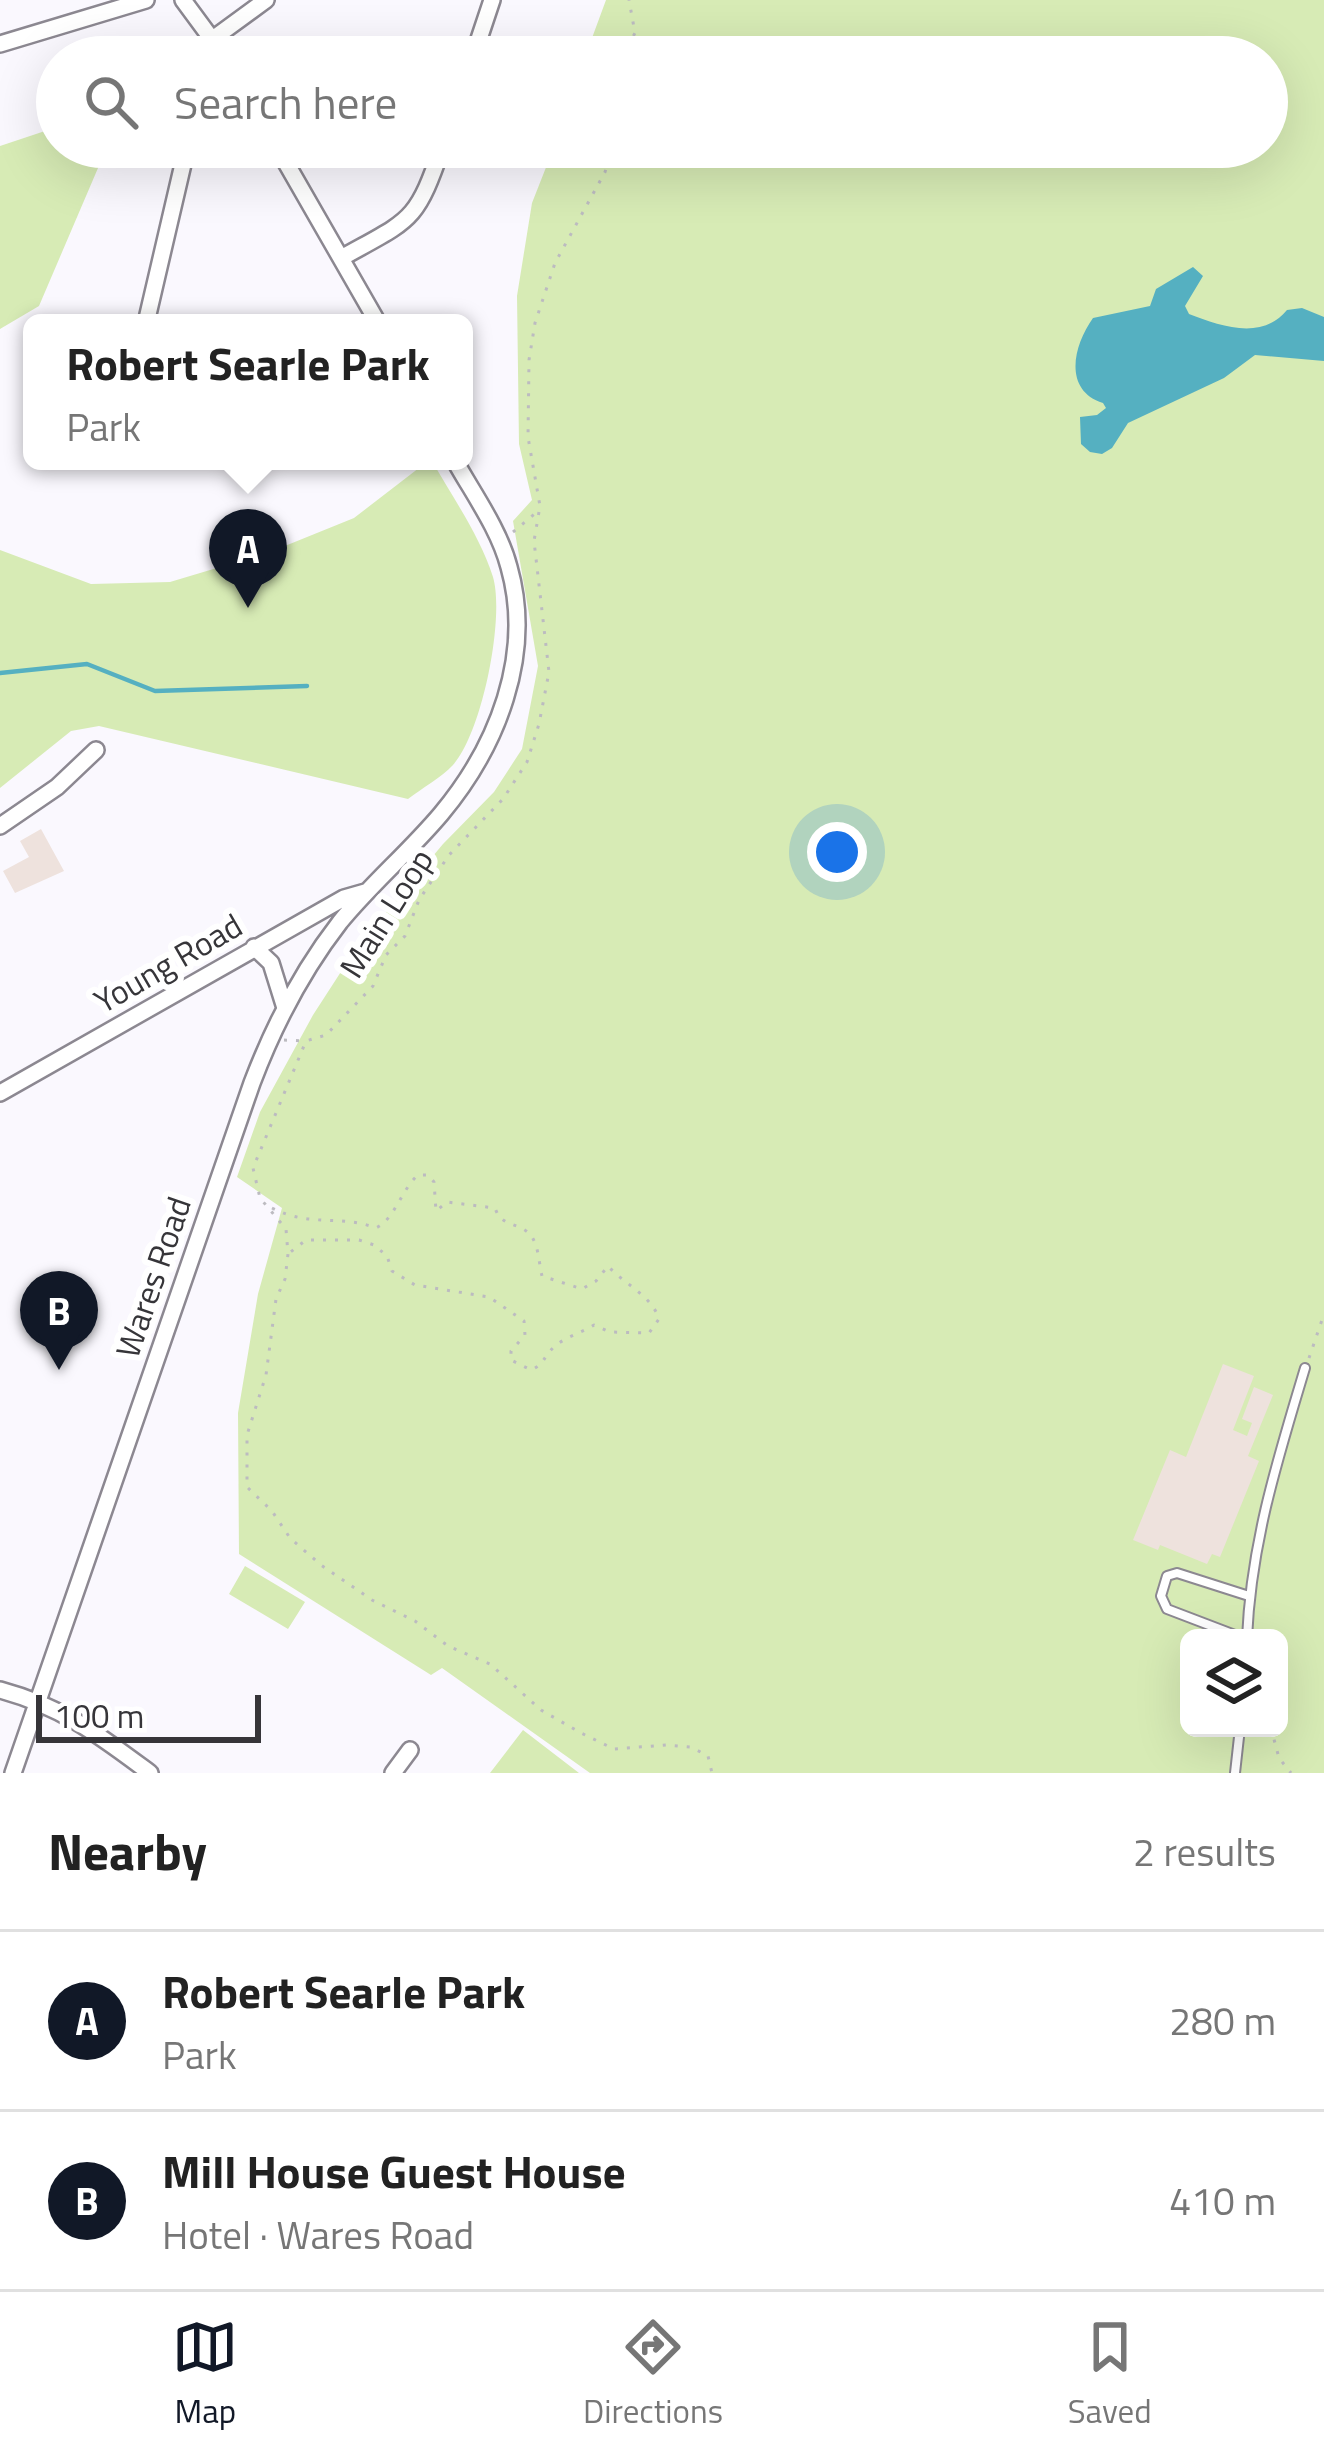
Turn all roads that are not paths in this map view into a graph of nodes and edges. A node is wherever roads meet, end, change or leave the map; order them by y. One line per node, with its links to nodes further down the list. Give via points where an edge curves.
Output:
1 (146, 0): 8 (street)
2 (183, 0): 5 (street)
3 (266, 0): 6 (street)
4 (492, 0): 7 (street)
5 (212, 36)
6 (217, 36)
7 (480, 36)
8 (0, 44)
9 (183, 168): 13 (street)
10 (290, 168): 12 (street)
11 (435, 168): 12 (street, via 407,221)
12 (343, 257): 14 (street)
13 (148, 314)
14 (373, 314)
15 (460, 470): 18 (street, Wares Road, via 501,542 515,596 511,678 479,764)
16 (96, 750): 17 (street)
17 (0, 826)
18 (368, 891): 19 (street, Young Road); 20 (street, Wares Road)
19 (254, 947): 20 (street, via 271,963); 21 (street, Young Road)
20 (285, 1008): 27 (street, Wares Road)
21 (0, 1094)
22 (1305, 1368): 23 (lane, via 1264,1503)
23 (1249, 1596): 24 (lane, via 1168,1576 1161,1596 1167,1609); 25 (lane)
24 (1221, 1629)
25 (1246, 1629)
26 (0, 1690): 27 (street)
27 (38, 1700): 30 (street, Wares Road); 31 (street)
28 (1239, 1737): 33 (lane)
29 (410, 1750): 32 (street)
30 (13, 1773)
31 (150, 1773)
32 (393, 1773)
33 (1235, 1773)

